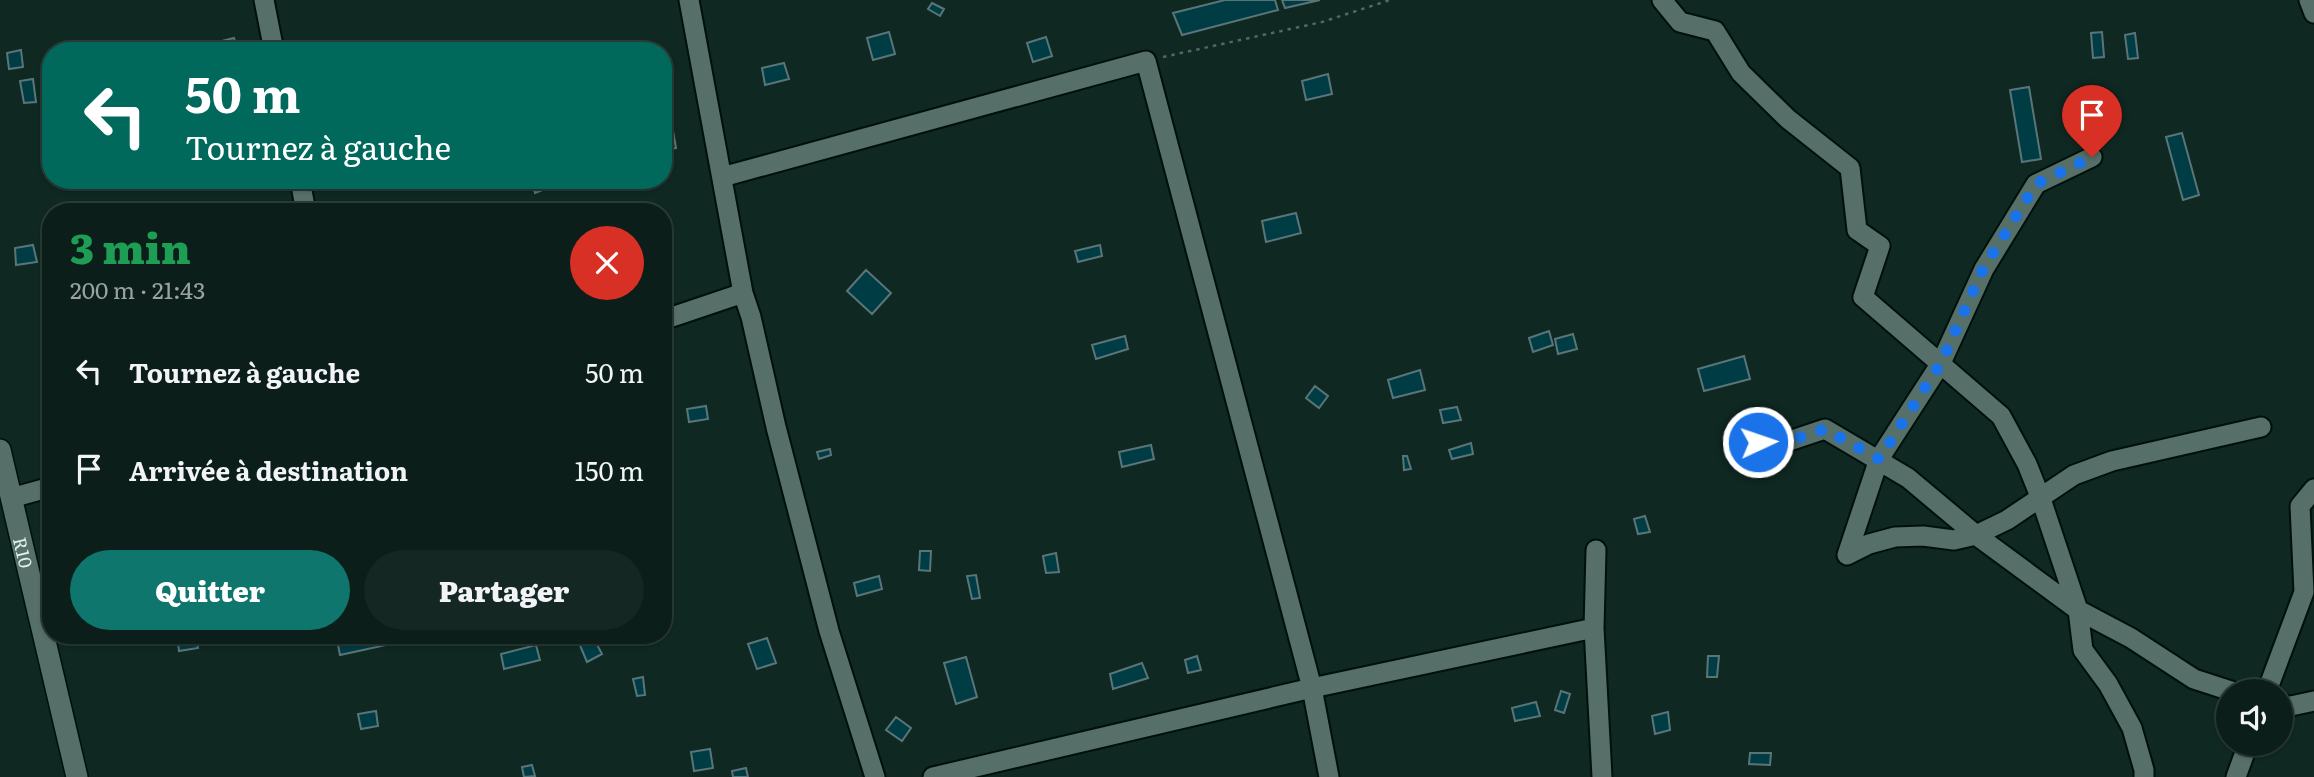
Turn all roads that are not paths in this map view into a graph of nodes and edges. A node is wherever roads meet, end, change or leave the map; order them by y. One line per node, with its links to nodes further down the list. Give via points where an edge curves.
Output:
1 (264, 0): 6 (street)
2 (690, 0): 8 (street)
3 (1662, 0): 11 (street, via 1680,22 1715,31 1741,73 1788,119 1850,168 1857,230 1880,246 1863,297)
4 (2309, 0): 5 (street)
5 (2314, 13)
6 (272, 42)
7 (2092, 157): 11 (street, via 2036,184 1983,269)
8 (722, 177): 9 (street); 28 (street, via 1146,61)
9 (743, 293): 10 (street); 33 (street, via 829,631)
10 (672, 317)
11 (1941, 363): 15 (street); 19 (street, via 2001,416)
12 (2261, 427): 19 (street, via 2112,461 2074,475)
13 (1758, 442): 15 (street, via 1786,442 1825,429)
14 (0, 450): 18 (main road, R10)
15 (1879, 459): 20 (street); 20 (street, via 1847,555 1895,537 1954,540)
16 (42, 489): 18 (street)
17 (2314, 489): 26 (street, via 2300,506 2304,592)
18 (11, 498): 24 (main road, R10)
19 (2040, 499): 20 (street); 22 (street)
20 (1976, 536): 22 (street)
21 (1596, 550): 23 (street)
22 (2078, 610): 27 (street, via 2132,638 2194,679); 37 (street, via 2083,650 2132,728)
23 (1594, 628): 28 (street); 36 (street)
24 (42, 629)
25 (46, 644): 32 (main road, R10)
26 (2271, 679)
27 (2216, 686)
28 (1312, 688): 34 (street); 35 (street)
29 (2314, 701): 30 (street)
30 (2293, 706)
31 (2244, 756): 38 (street)
32 (77, 777)
33 (874, 777)
34 (933, 777)
35 (1329, 777)
36 (1602, 777)
37 (2144, 777)
38 (2236, 777)

